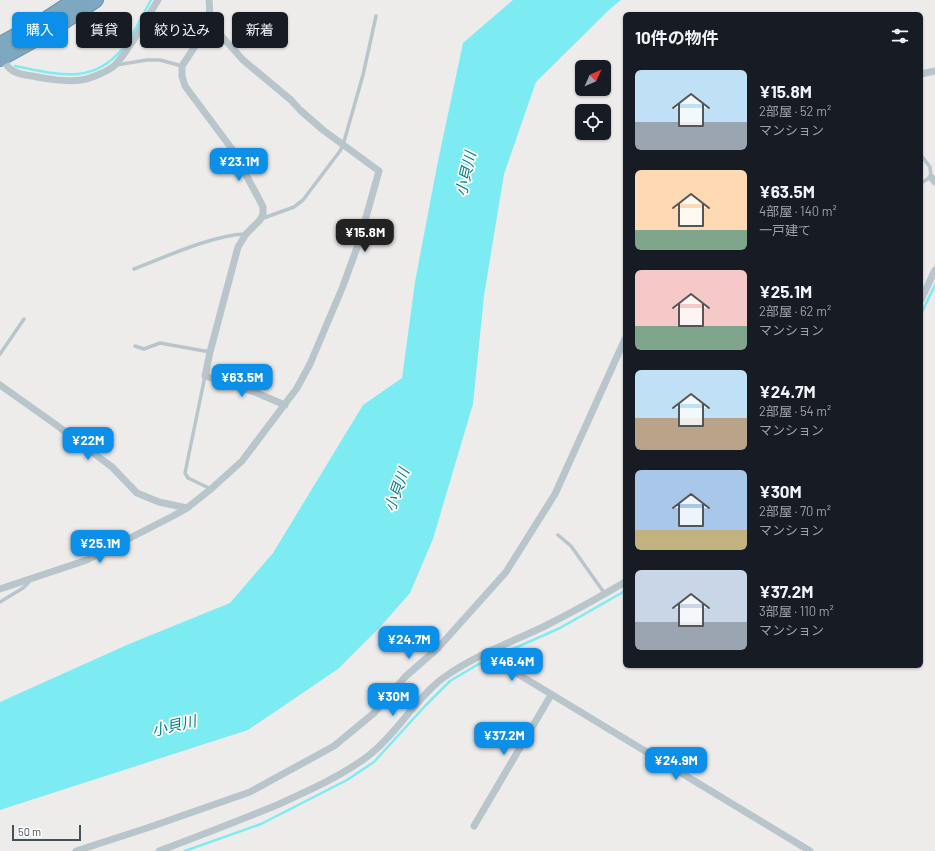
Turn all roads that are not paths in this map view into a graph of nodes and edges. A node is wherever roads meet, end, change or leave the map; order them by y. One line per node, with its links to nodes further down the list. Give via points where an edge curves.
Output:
1 (75, 0): 9 (highway)
2 (96, 0): 9 (highway, via 47,33)
3 (158, 0): 10 (street)
4 (209, 0): 5 (street)
5 (209, 12)
6 (376, 16): 14 (lane, via 363,75)
7 (224, 39): 14 (street, via 243,60)
8 (194, 48): 11 (street)
9 (1, 49): 10 (street, via 9,69 16,74 82,80)
10 (115, 65): 11 (lane, via 160,60)
11 (182, 66): 18 (street, via 185,86 232,149 260,198 263,207)
12 (935, 71): 13 (street)
13 (923, 74)
14 (343, 145): 18 (lane, via 303,200 294,207); 30 (street, via 379,171 359,242 330,318 307,370)
15 (923, 158): 16 (lane, via 930,167)
16 (933, 179): 17 (lane)
17 (923, 182)
18 (260, 220): 19 (street)
19 (246, 234): 20 (lane, via 211,241); 26 (street, via 238,247)
20 (134, 269)
21 (935, 270): 22 (street)
22 (923, 296)
23 (24, 319): 27 (lane)
24 (623, 343): 42 (street, via 555,494 506,572 438,648 405,677 374,713 334,746 250,792)
25 (135, 346): 26 (lane, via 144,349 160,342)
26 (210, 352): 28 (street)
27 (0, 354)
28 (205, 376): 30 (street); 31 (lane, via 185,472 188,478)
29 (0, 385): 32 (street, via 112,467 137,493 159,502)
30 (285, 405): 31 (street, via 242,461)
31 (211, 489): 32 (street)
32 (187, 508): 34 (street, via 87,560)
33 (558, 535): 37 (lane, via 571,546)
34 (31, 580): 36 (street); 38 (lane)
35 (623, 583): 37 (street)
36 (0, 589)
37 (605, 594): 39 (street)
38 (0, 602)
39 (491, 650): 40 (street, via 497,662); 43 (street, via 442,678 369,756 349,769 298,796)
40 (551, 695): 41 (street); 44 (street)
41 (474, 826)
42 (76, 851)
43 (159, 851)
44 (810, 851)

